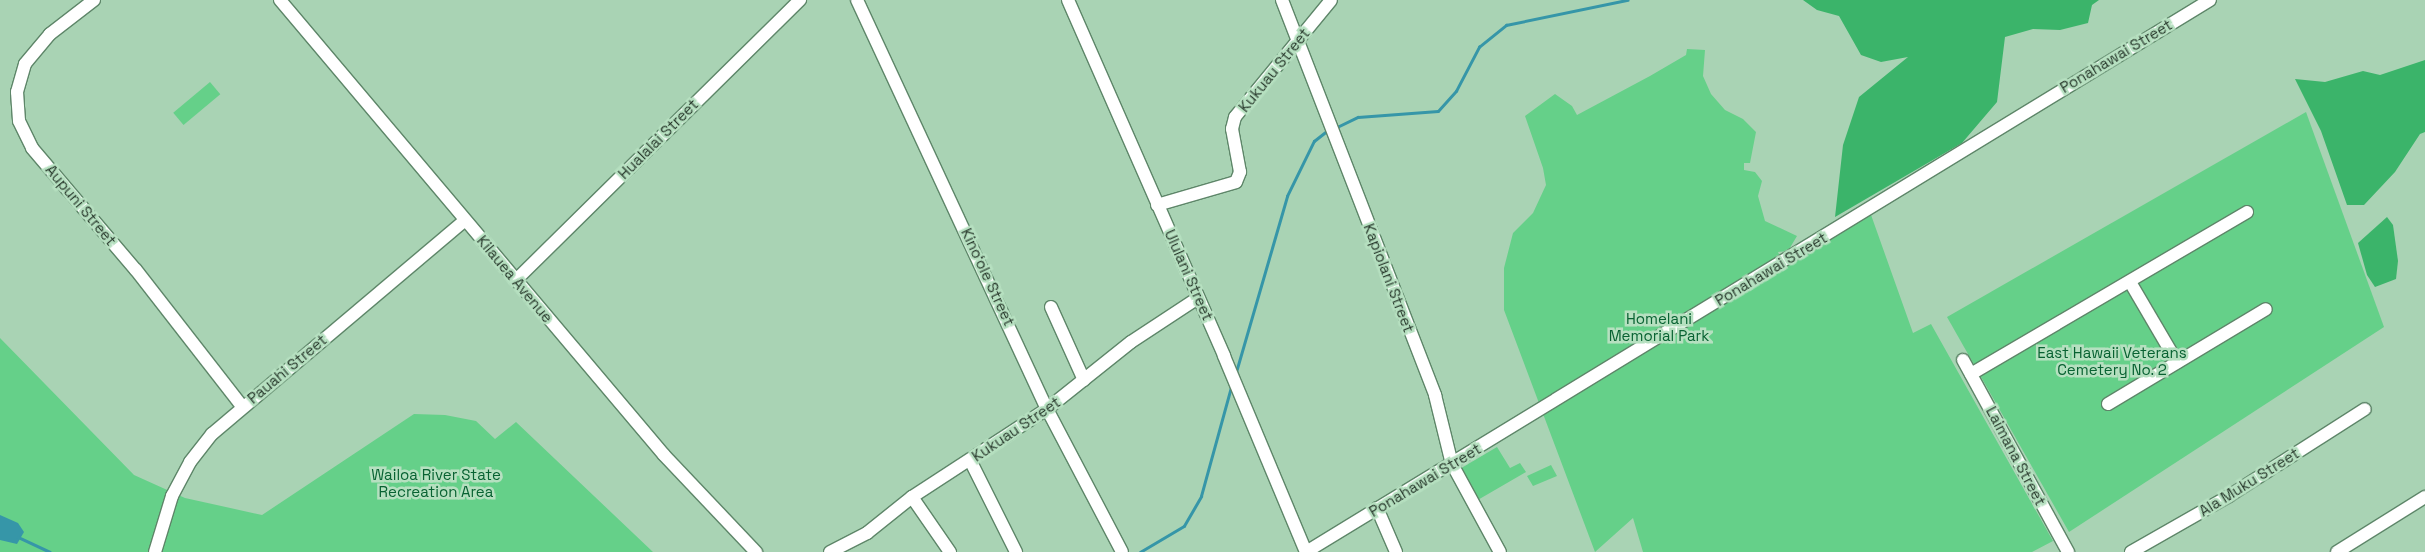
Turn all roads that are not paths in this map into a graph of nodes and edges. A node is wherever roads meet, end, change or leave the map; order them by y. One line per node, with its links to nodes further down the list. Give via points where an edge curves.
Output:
1 (94, 0): 23 (street, Aupuni Street, via 50,34 25,64 16,92 19,122 32,148 136,270)
2 (280, 0): 12 (street, Kilauea Avenue)
3 (800, 0): 13 (street, Hualalai Street)
4 (857, 0): 24 (street, Kinoʻole Street)
5 (1068, 0): 10 (street, Ululani Street)
6 (1282, 0): 9 (street, Kapiolani Street)
7 (1331, 0): 9 (street, Kukuau Street)
8 (2210, 0): 27 (street, Ponahawai Street)
9 (1298, 39): 10 (street, Kukuau Street, via 1234,121 1232,132 1240,172 1236,182); 27 (street, Kapiolani Street, via 1434,395)
10 (1158, 205): 15 (street, Ululani Street)
11 (2247, 212): 14 (street)
12 (464, 220): 13 (street, Kilauea Avenue); 23 (street, Pauahi Street)
13 (516, 280): 33 (street, Kilauea Avenue, via 671,464)
14 (2130, 282): 19 (street); 20 (street)
15 (1198, 298): 21 (street, Kukuau Street, via 1131,342); 37 (street, Ululani Street)
16 (1051, 307): 21 (street)
17 (2266, 309): 19 (street)
18 (1963, 360): 20 (street, Laimana Street)
19 (2177, 362): 22 (street)
20 (1971, 374): 40 (street, Laimana Street)
21 (1084, 380): 24 (street, Kukuau Street)
22 (2108, 404)
23 (242, 406): 32 (street, Pauahi Street, via 212,434 190,462 168,507)
24 (1047, 409): 26 (street, Kukuau Street); 31 (street, Kinoʻole Street)
25 (2365, 409): 41 (street, Ala Muku Street, via 2229,496)
26 (970, 460): 28 (street, Kukuau Street); 36 (street)
27 (1452, 464): 30 (street, Ponahawai Street); 39 (street, Kapiolani Street)
28 (912, 497): 34 (street, Kukuau Street, via 867,533); 35 (street)
29 (2425, 497): 42 (street)
30 (1377, 508): 37 (street, Ponahawai Street); 38 (street)
31 (1121, 549)
32 (155, 552)
33 (756, 552)
34 (830, 552)
35 (950, 552)
36 (1016, 552)
37 (1306, 552)
38 (1396, 552)
39 (1500, 552)
40 (2068, 552)
41 (2131, 552)
42 (2337, 552)

